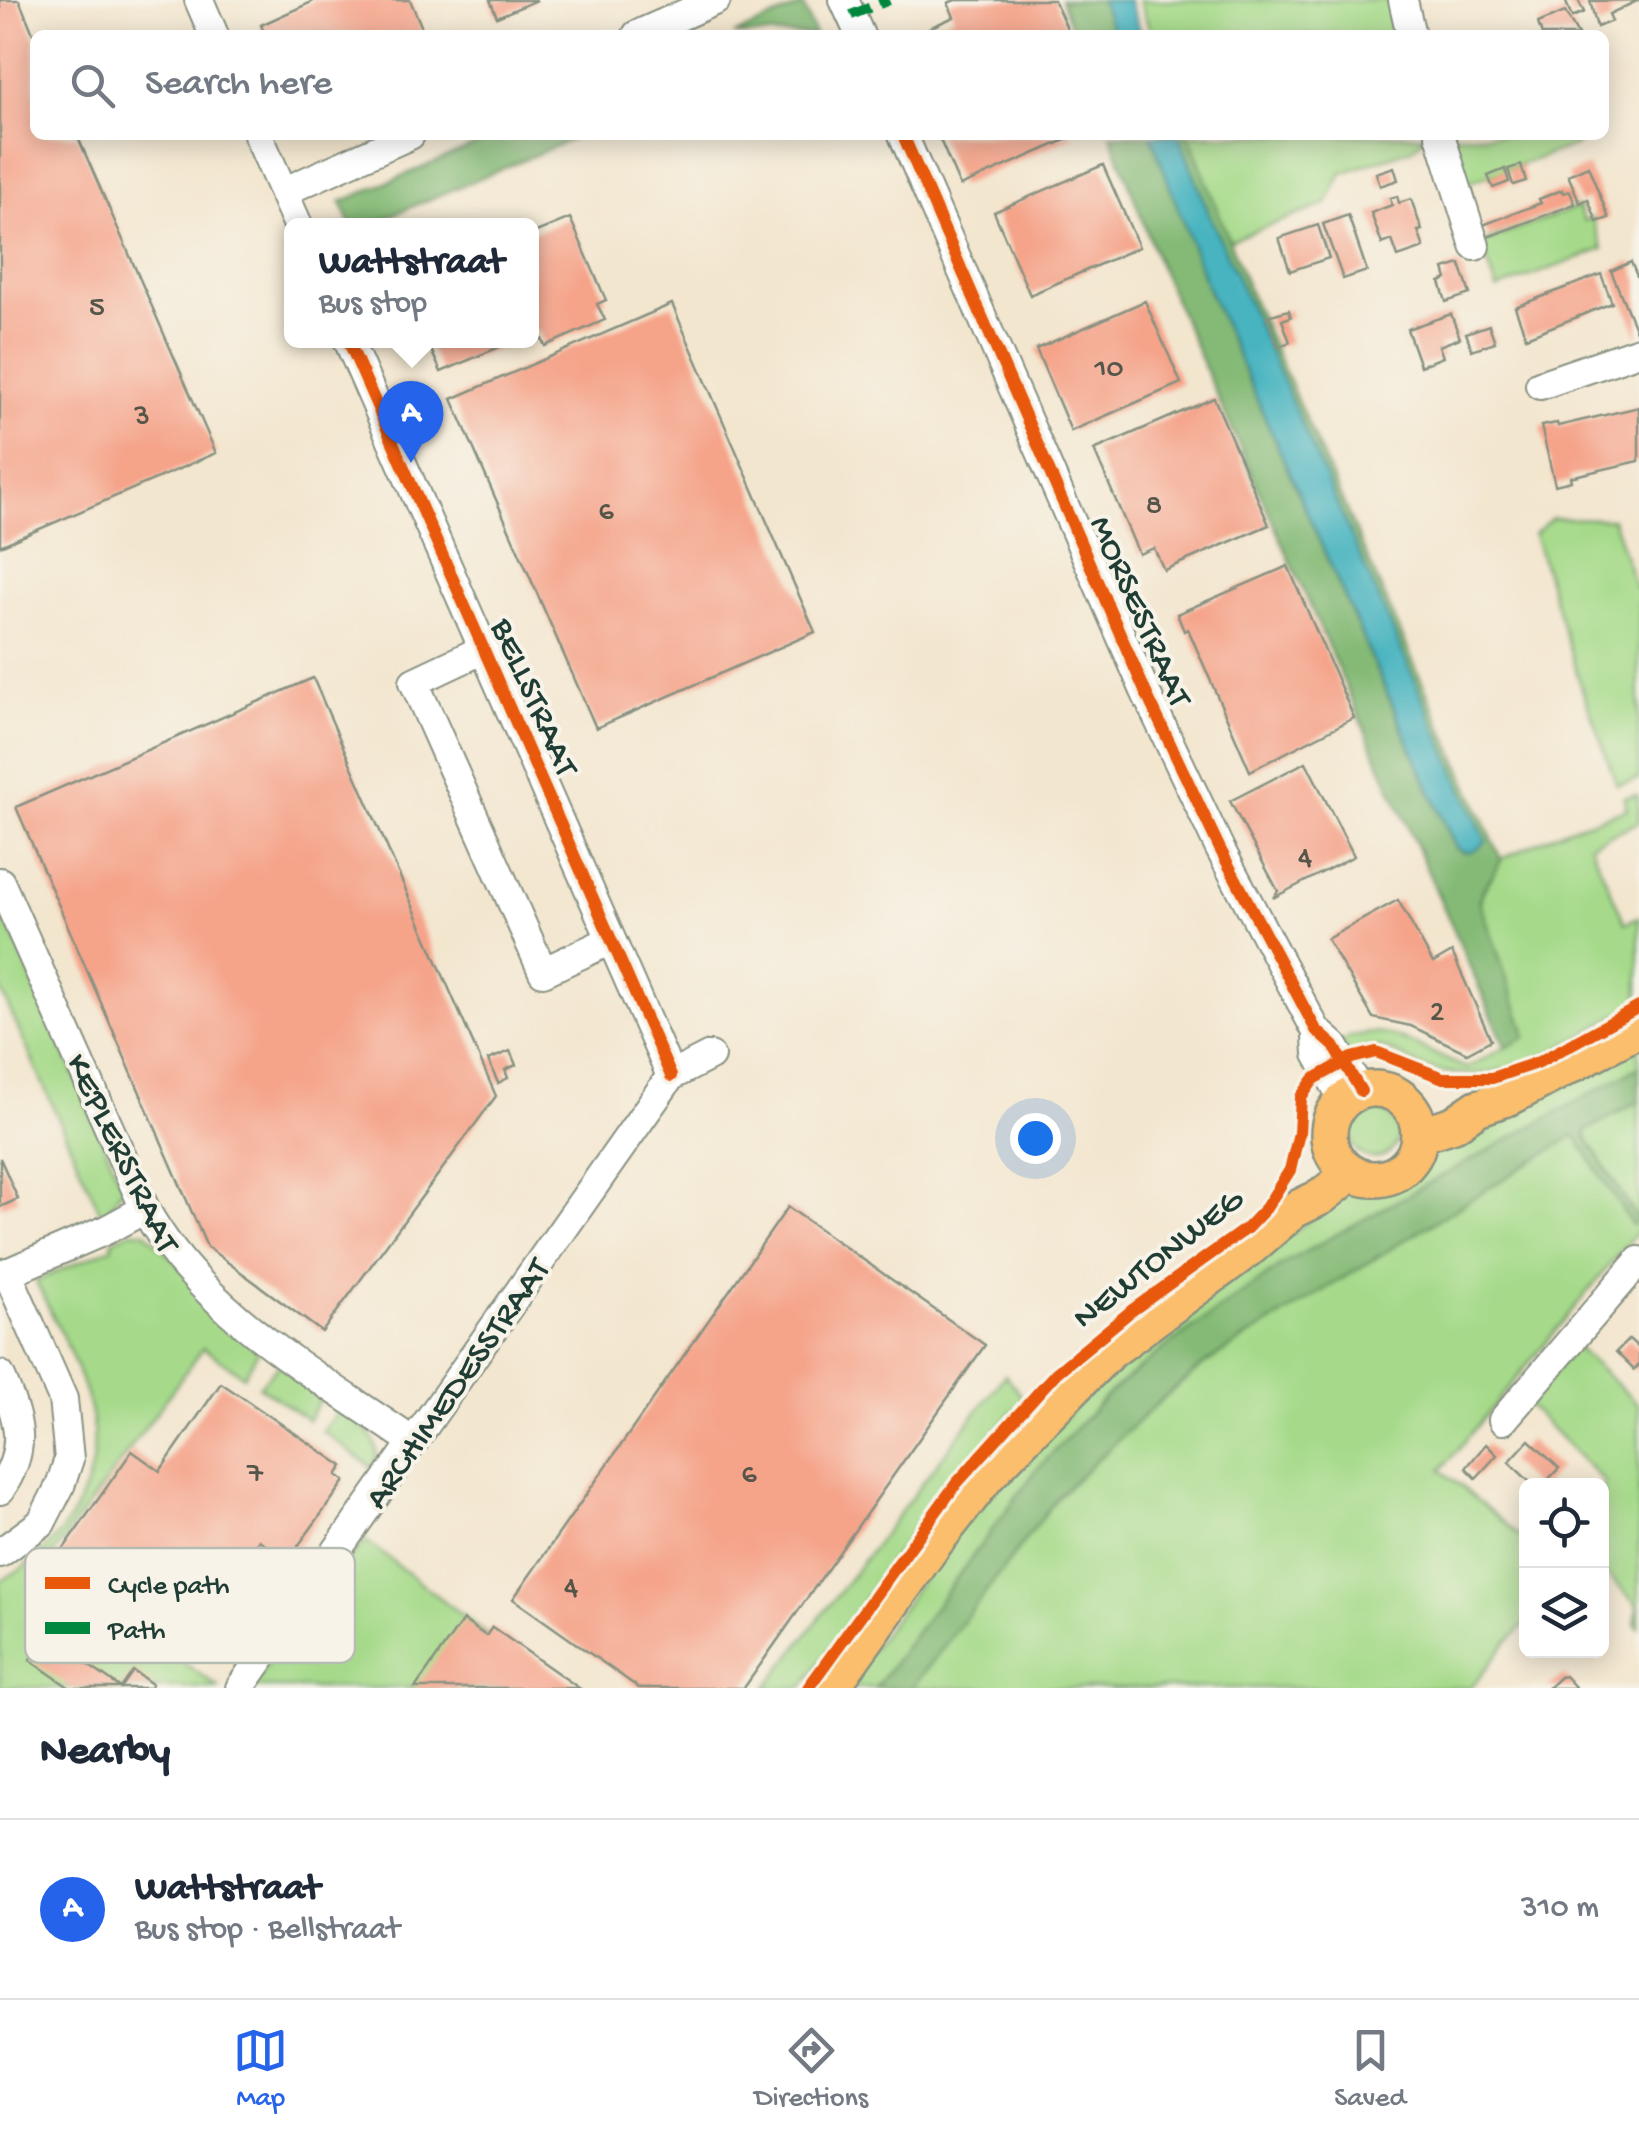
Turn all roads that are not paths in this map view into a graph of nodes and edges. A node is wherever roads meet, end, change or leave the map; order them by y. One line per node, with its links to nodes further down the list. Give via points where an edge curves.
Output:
1 (198, 0): 5 (street)
2 (716, 0): 6 (street)
3 (844, 0): 7 (street)
4 (1403, 0): 8 (street)
5 (212, 30)
6 (647, 30)
7 (858, 30)
8 (1411, 30)
9 (260, 140): 13 (street)
10 (399, 140): 13 (street)
11 (905, 140): 25 (street, MORSESTRAAT, via 1146,691 1316,1030 1334,1046)
12 (1442, 140): 15 (street)
13 (282, 192): 14 (street)
14 (294, 218)
15 (1475, 246)
16 (352, 348): 19 (street, BELLSTRAAT)
17 (1639, 351): 18 (street)
18 (1540, 385)
19 (484, 650): 21 (street, BELLSTRAAT); 21 (street, via 414,682 544,972)
20 (0, 882): 28 (street, KEPLERSTRAAT)
21 (611, 940): 24 (street, BELLSTRAAT)
22 (1639, 1029): 26 (main road, via 1510,1098 1477,1108 1448,1105)
23 (710, 1056): 24 (street)
24 (670, 1076): 33 (street, ARCHIMEDESSTRAAT)
25 (1353, 1096): 26 (main road, via 1373,1090 1397,1096); 27 (main road, via 1330,1127)
26 (1417, 1124): 27 (main road, via 1416,1150 1396,1174 1366,1179)
27 (1343, 1164): 39 (main road, NEWTONWEG, via 1308,1183 1294,1210 1251,1247 1108,1353 1012,1450 933,1546)
28 (145, 1209): 30 (street); 33 (street, KEPLERSTRAAT, via 184,1269 221,1306)
29 (1639, 1261): 32 (street)
30 (4, 1274): 36 (street, via 63,1399 69,1460 40,1522)
31 (0, 1376): 34 (street, via 20,1437)
32 (1503, 1420)
33 (413, 1442): 35 (street, ARCHIMEDESSTRAAT)
34 (0, 1490)
35 (338, 1548)
36 (0, 1553)
37 (258, 1663): 38 (street, ARCHIMEDESSTRAAT)
38 (240, 1688)
39 (832, 1688)

